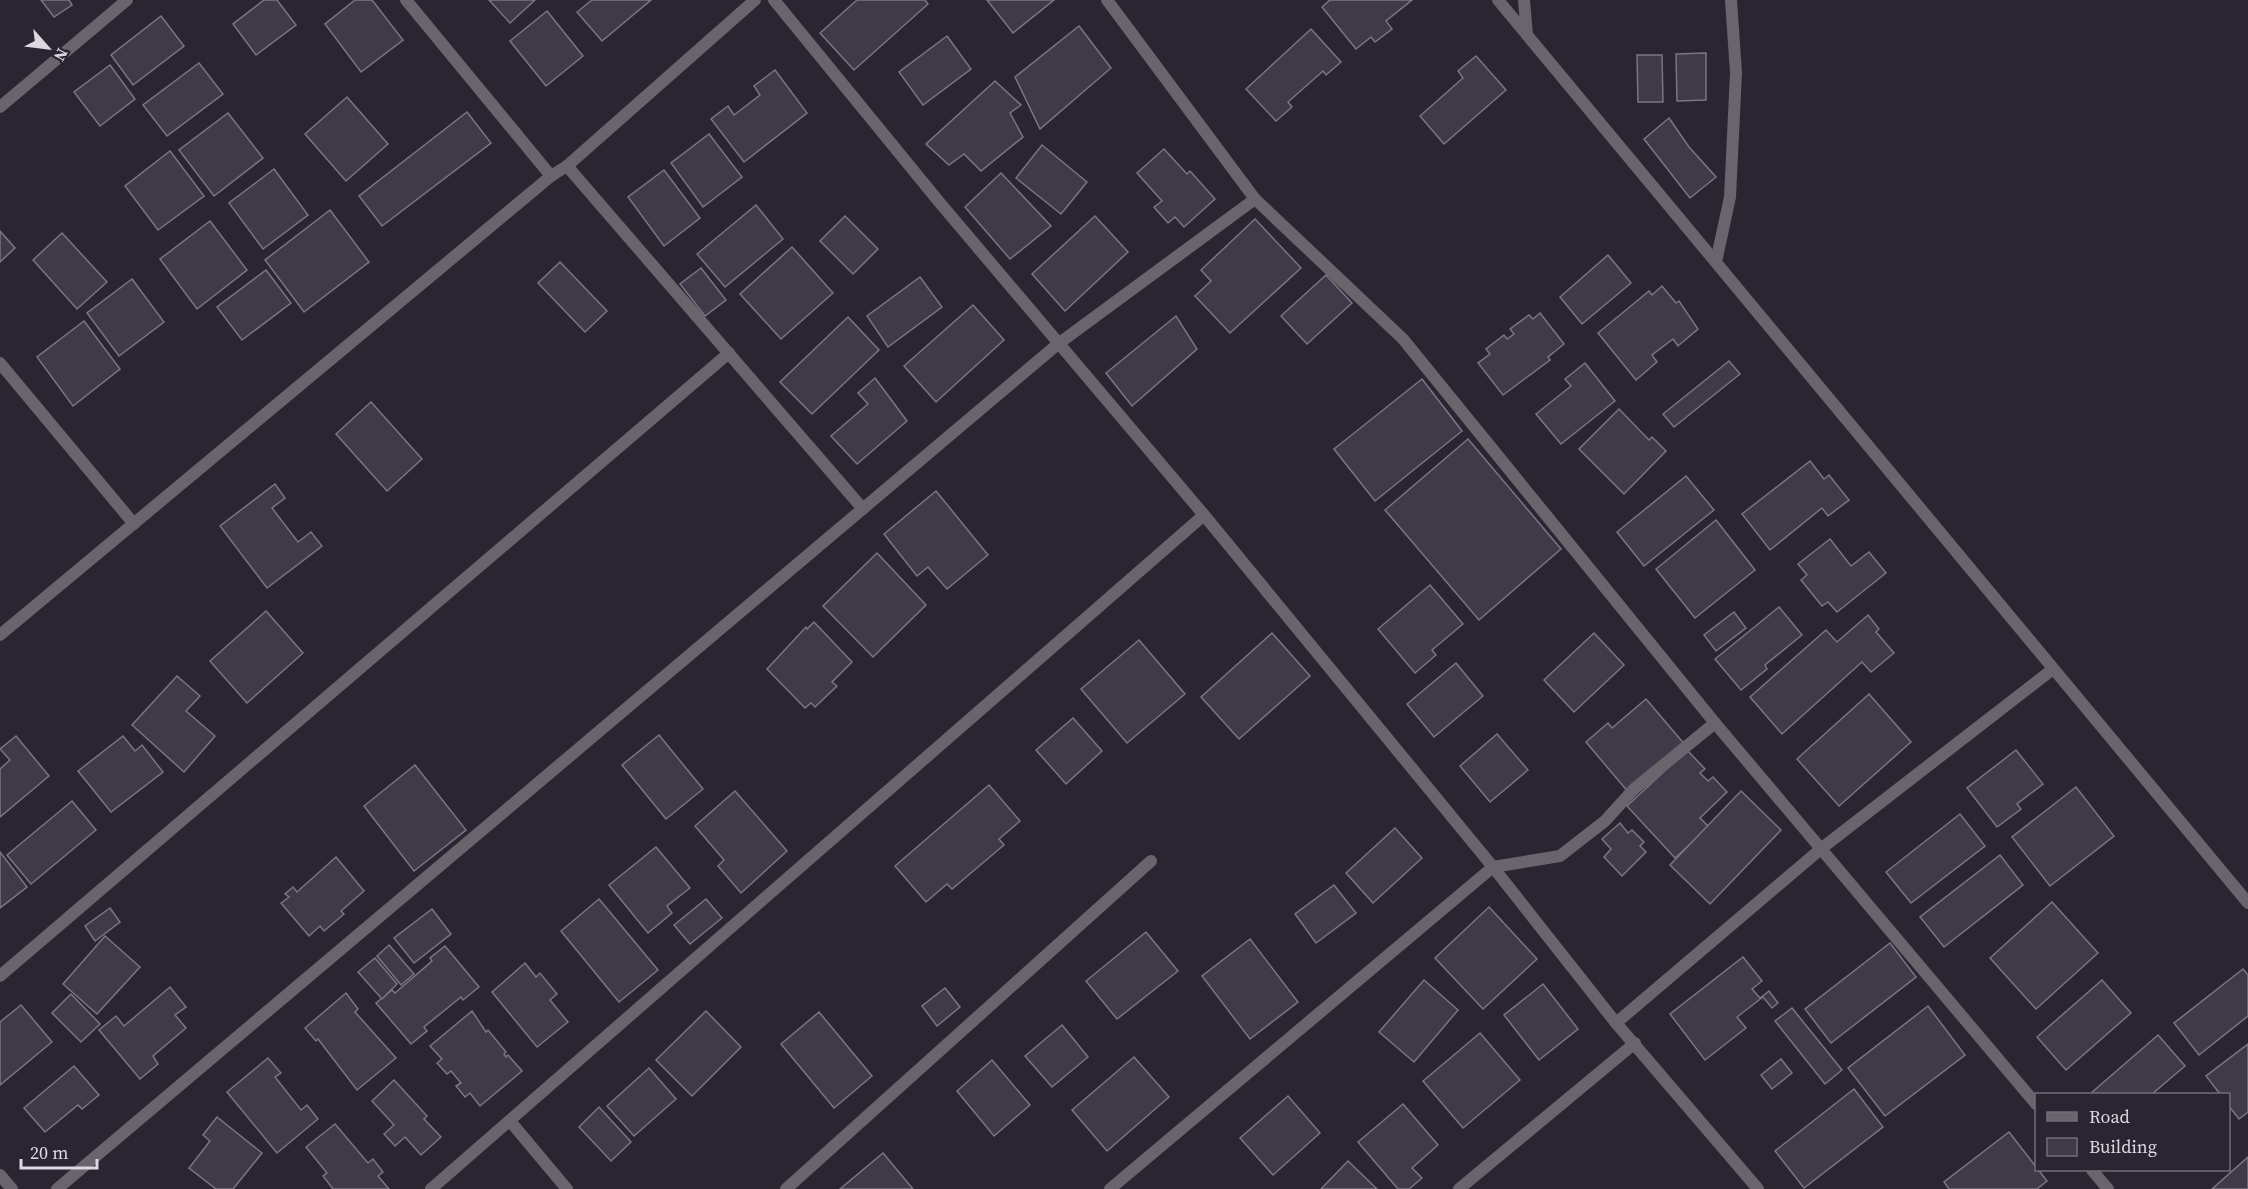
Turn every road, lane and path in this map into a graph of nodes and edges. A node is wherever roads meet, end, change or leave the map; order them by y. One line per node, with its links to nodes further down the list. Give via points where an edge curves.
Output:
1 (127, 0): 10 (street)
2 (406, 0): 12 (street)
3 (755, 0): 11 (street)
4 (774, 0): 15 (street)
5 (1107, 0): 13 (street)
6 (1498, 0): 9 (street)
7 (1524, 0): 9 (street)
8 (1731, 0): 14 (street, via 1736,73 1730,197)
9 (1527, 35): 14 (street)
10 (0, 107)
11 (567, 166): 12 (street); 16 (street)
12 (551, 176): 20 (street)
13 (1255, 200): 15 (street); 23 (street, via 1403,339)
14 (1716, 262): 22 (street)
15 (1058, 344): 18 (street); 19 (street)
16 (729, 353): 18 (street); 28 (street)
17 (0, 363): 20 (street)
18 (863, 509): 36 (street)
19 (1204, 516): 26 (street); 32 (street)
20 (134, 524): 21 (street)
21 (0, 635)
22 (2053, 669): 24 (street); 27 (street)
23 (1715, 723): 24 (street); 26 (street, via 1560,856)
24 (1822, 848): 29 (street); 31 (street)
25 (1151, 861): 39 (street)
26 (1494, 867): 29 (street); 40 (street)
27 (2248, 903)
28 (0, 976)
29 (1616, 1023): 30 (street)
30 (1635, 1043): 41 (street); 42 (street)
31 (2035, 1102)
32 (510, 1121): 37 (street); 38 (street)
33 (2093, 1171): 43 (street)
34 (0, 1175): 35 (street)
35 (12, 1189)
36 (57, 1189)
37 (431, 1189)
38 (567, 1189)
39 (786, 1189)
40 (1110, 1189)
41 (1459, 1189)
42 (1758, 1189)
43 (2108, 1189)

